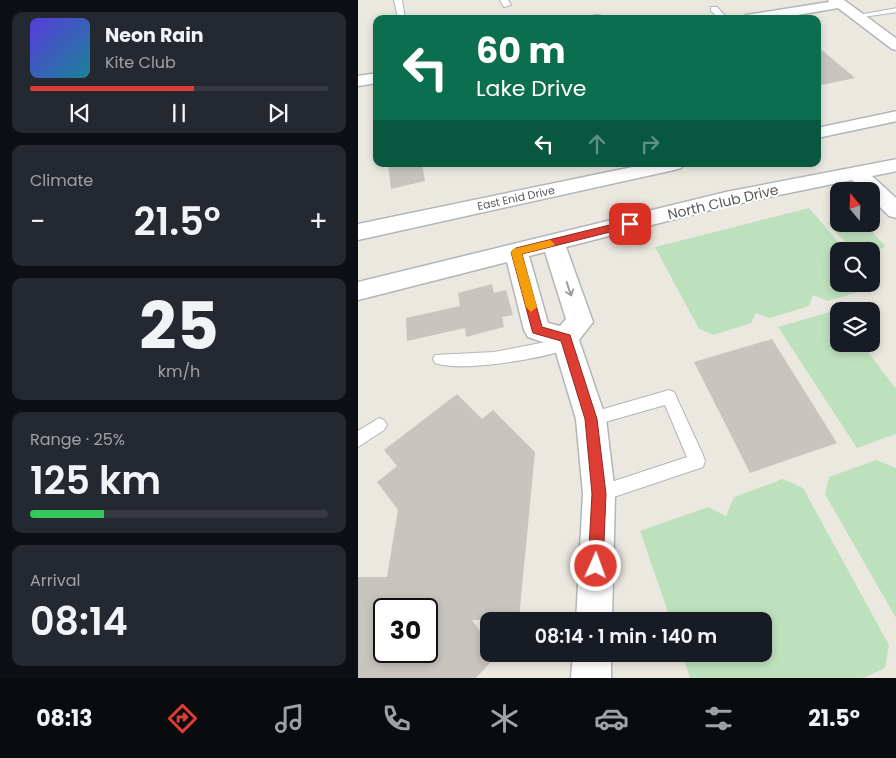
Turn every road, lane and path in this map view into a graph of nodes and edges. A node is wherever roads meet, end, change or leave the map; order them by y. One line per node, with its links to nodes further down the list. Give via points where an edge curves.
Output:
1 (398, 0): 5 (lane)
2 (838, 2): 7 (street); 8 (street)
3 (714, 9): 6 (lane)
4 (896, 10): 8 (lane)
5 (401, 15)
6 (720, 15)
7 (769, 15)
8 (856, 16): 9 (street)
9 (896, 46)
10 (373, 79): 11 (street)
11 (358, 81)
12 (896, 116): 13 (street)
13 (821, 132)
14 (896, 165): 16 (street, North Club Drive)
15 (660, 167): 18 (street, East Enid Drive)
16 (856, 173): 17 (street); 19 (street, North Club Drive, via 726,199)
17 (896, 212)
18 (358, 232)
19 (553, 243): 20 (street, North Club Drive); 22 (street, one-way to 22, via 580,322)
20 (516, 252): 21 (street, North Club Drive); 22 (street, via 537,330)
21 (358, 291)
22 (566, 341): 23 (lane, via 494,358); 24 (street)
23 (440, 359)
24 (591, 419): 27 (street); 27 (lane, via 669,397 697,461)
25 (379, 425): 26 (lane)
26 (358, 440)
27 (599, 494): 28 (street)
28 (594, 612)
29 (592, 662): 30 (street)
30 (592, 678)

